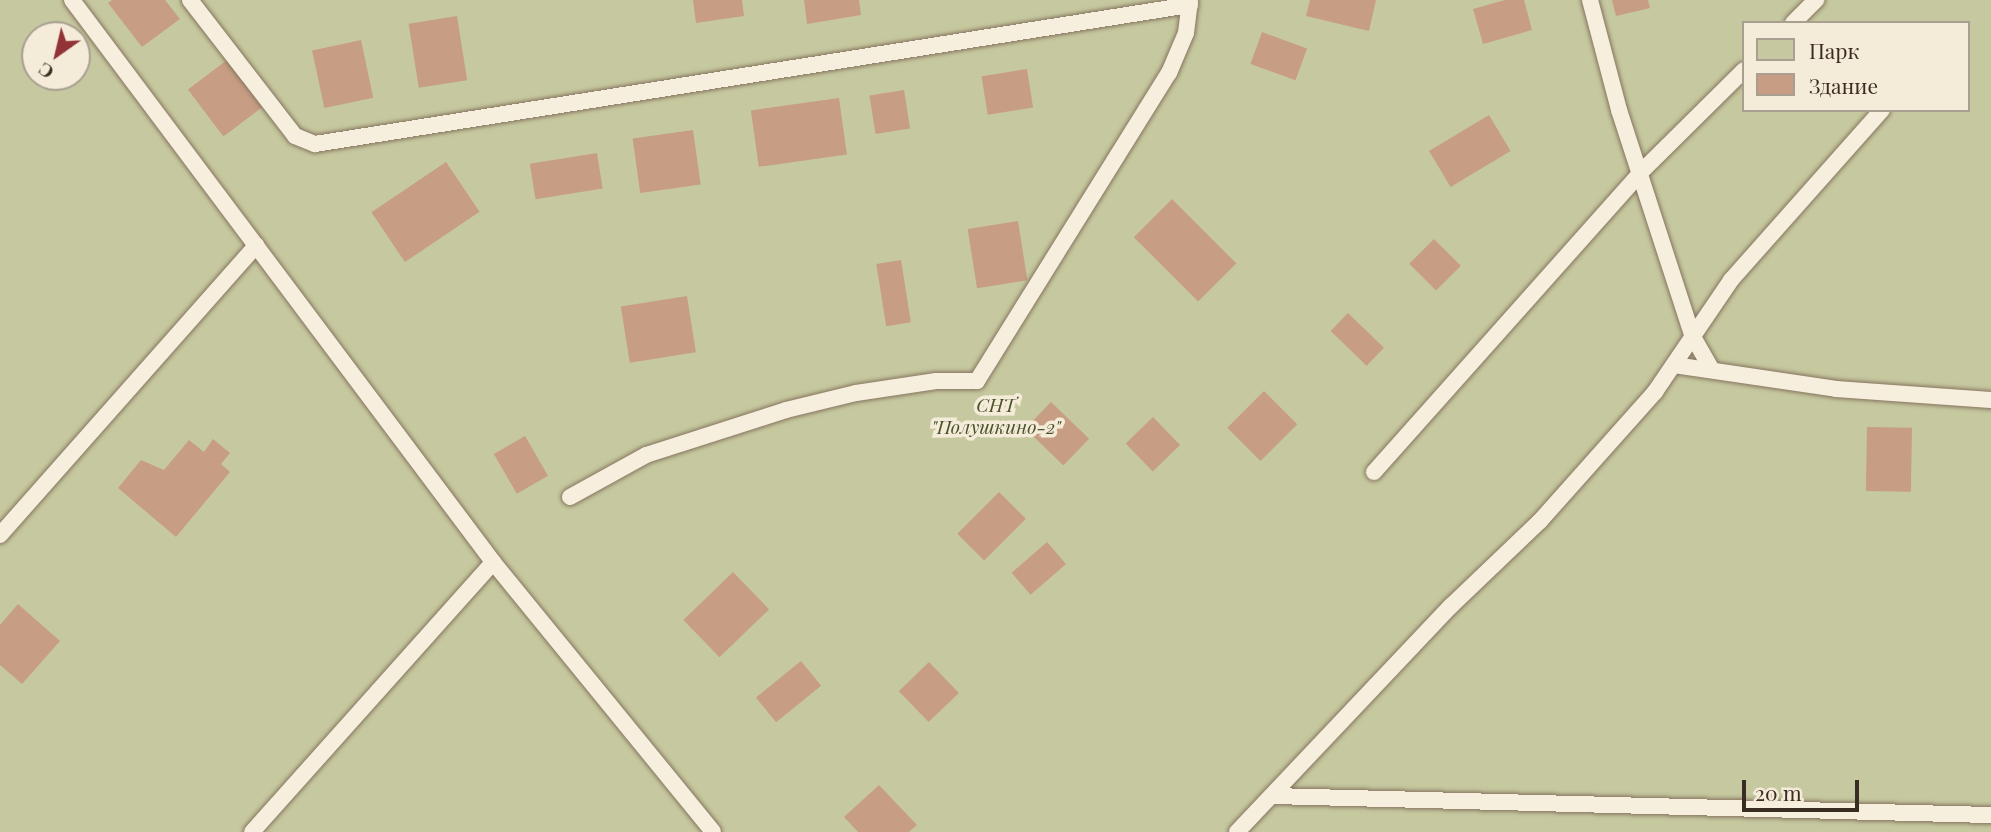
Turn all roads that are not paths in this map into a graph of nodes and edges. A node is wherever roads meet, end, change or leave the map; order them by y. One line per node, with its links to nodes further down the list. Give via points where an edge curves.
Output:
1 (72, 0): 10 (lane)
2 (190, 0): 5 (lane, via 295,136 315,144)
3 (1590, 0): 9 (lane)
4 (1816, 0): 6 (lane)
5 (1190, 2): 16 (lane, via 1186,33 1169,73 977,381 936,381 856,393 786,410 646,455)
6 (1795, 21)
7 (1742, 72): 9 (lane)
8 (1880, 112): 11 (lane, via 1731,280)
9 (1640, 173): 11 (lane); 15 (lane)
10 (257, 245): 17 (lane); 18 (lane)
11 (1692, 335): 12 (lane); 13 (lane)
12 (1674, 365): 13 (lane); 19 (lane, via 1540,521 1451,606)
13 (1712, 370): 14 (lane, via 1836,389)
14 (1991, 401)
15 (1374, 472)
16 (570, 497)
17 (0, 535)
18 (493, 562): 21 (lane); 22 (lane)
19 (1273, 796): 20 (lane); 23 (lane)
20 (1991, 815)
21 (252, 832)
22 (713, 832)
23 (1237, 832)

